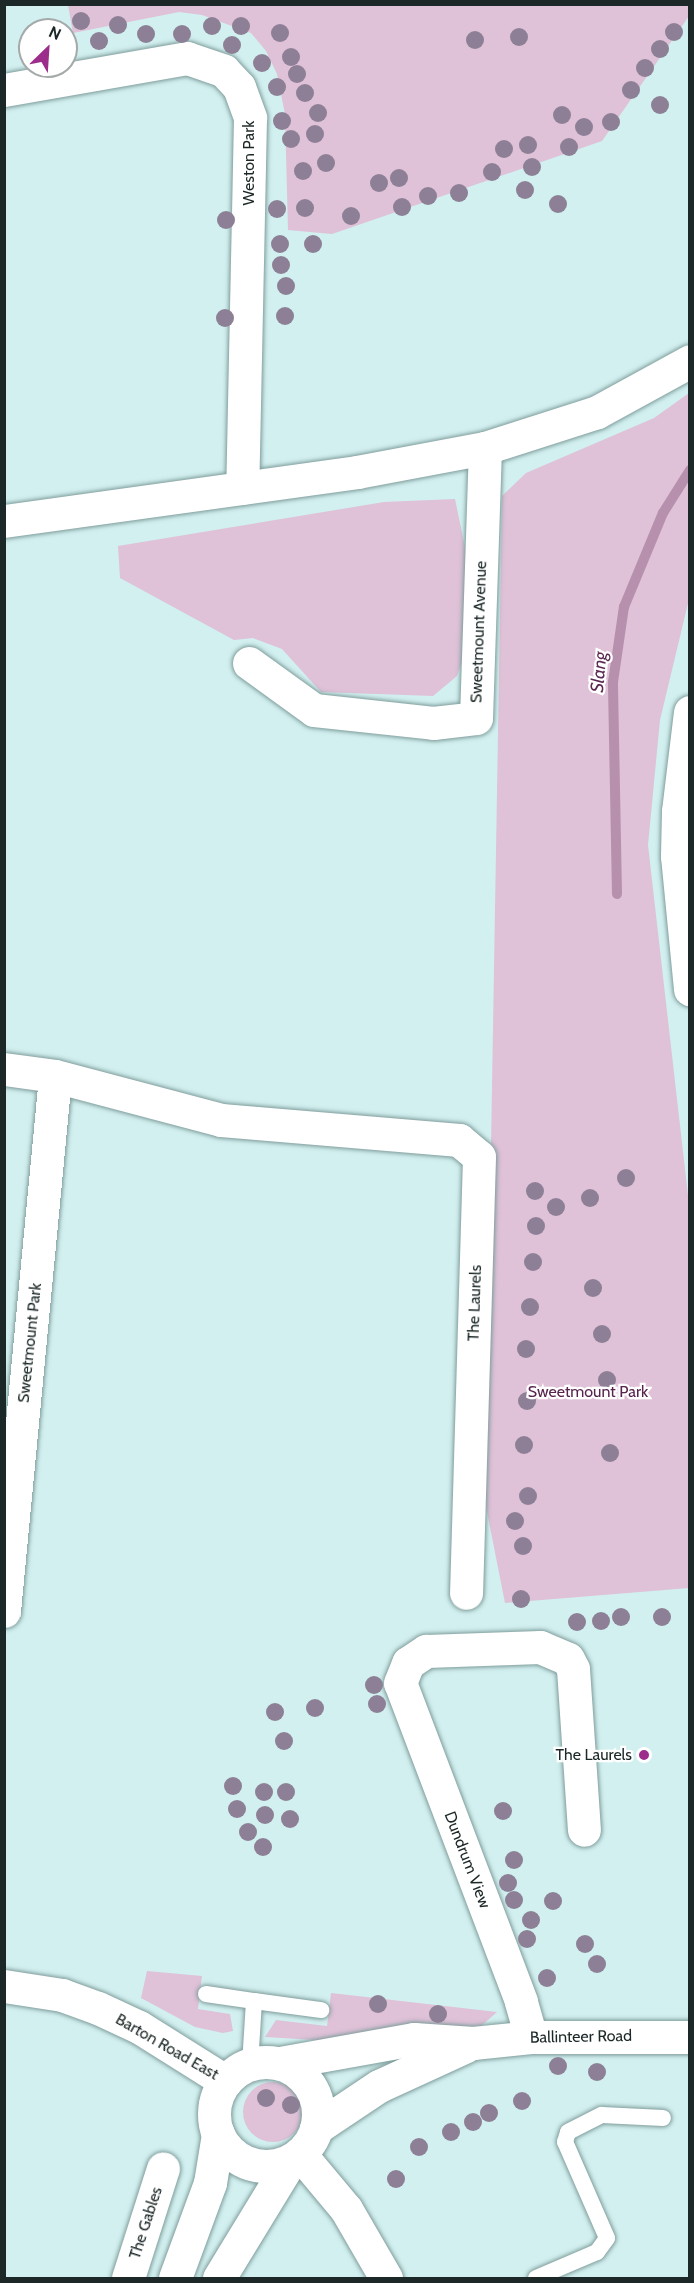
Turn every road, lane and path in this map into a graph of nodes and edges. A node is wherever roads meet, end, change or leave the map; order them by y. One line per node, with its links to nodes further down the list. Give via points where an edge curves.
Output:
1 (4, 90): 4 (street, Weston Park, via 187,58 224,71 239,87 250,118)
2 (690, 361): 3 (street, via 597,412)
3 (485, 447): 4 (street); 6 (street, Sweetmount Avenue, via 476,718 433,723 314,710)
4 (242, 488): 5 (street)
5 (4, 521)
6 (249, 663)
7 (690, 712): 8 (street, via 678,811 678,856)
8 (690, 989)
9 (4, 1068): 10 (street)
10 (55, 1076): 11 (street, Sweetmount Park); 12 (street, The Laurels, via 221,1120 459,1140 479,1157)
11 (7, 1548): 13 (street, Sweetmount Park)
12 (466, 1593)
13 (4, 1611)
14 (584, 1830): 19 (street, Dundrum View, via 573,1669 568,1659 540,1647 426,1651 408,1663 400,1683 521,2001)
15 (4, 1986): 22 (street, Barton Road East, via 62,1995)
16 (206, 1994): 17 (lane)
17 (254, 2001): 18 (lane); 22 (lane)
18 (321, 2010)
19 (531, 2037): 20 (street, Ballinteer Road); 21 (street, Ballinteer Road)
20 (690, 2037)
21 (473, 2043): 22 (street, Ballinteer Road, via 414,2039); 25 (street, Ballinteer Road, via 379,2086)
22 (252, 2069): 24 (street, via 214,2109); 25 (street, via 300,2075 312,2090 318,2113)
23 (663, 2118): 31 (lane, via 602,2115 568,2132 565,2142 607,2238 597,2252)
24 (218, 2134): 25 (street, via 231,2152 251,2164 269,2166); 28 (street, via 210,2183)
25 (302, 2147): 29 (street, Ballinteer Road); 30 (street, via 346,2208)
26 (163, 2168): 27 (street, The Gables)
27 (128, 2278)
28 (175, 2278)
29 (219, 2278)
30 (386, 2278)
31 (536, 2278)

